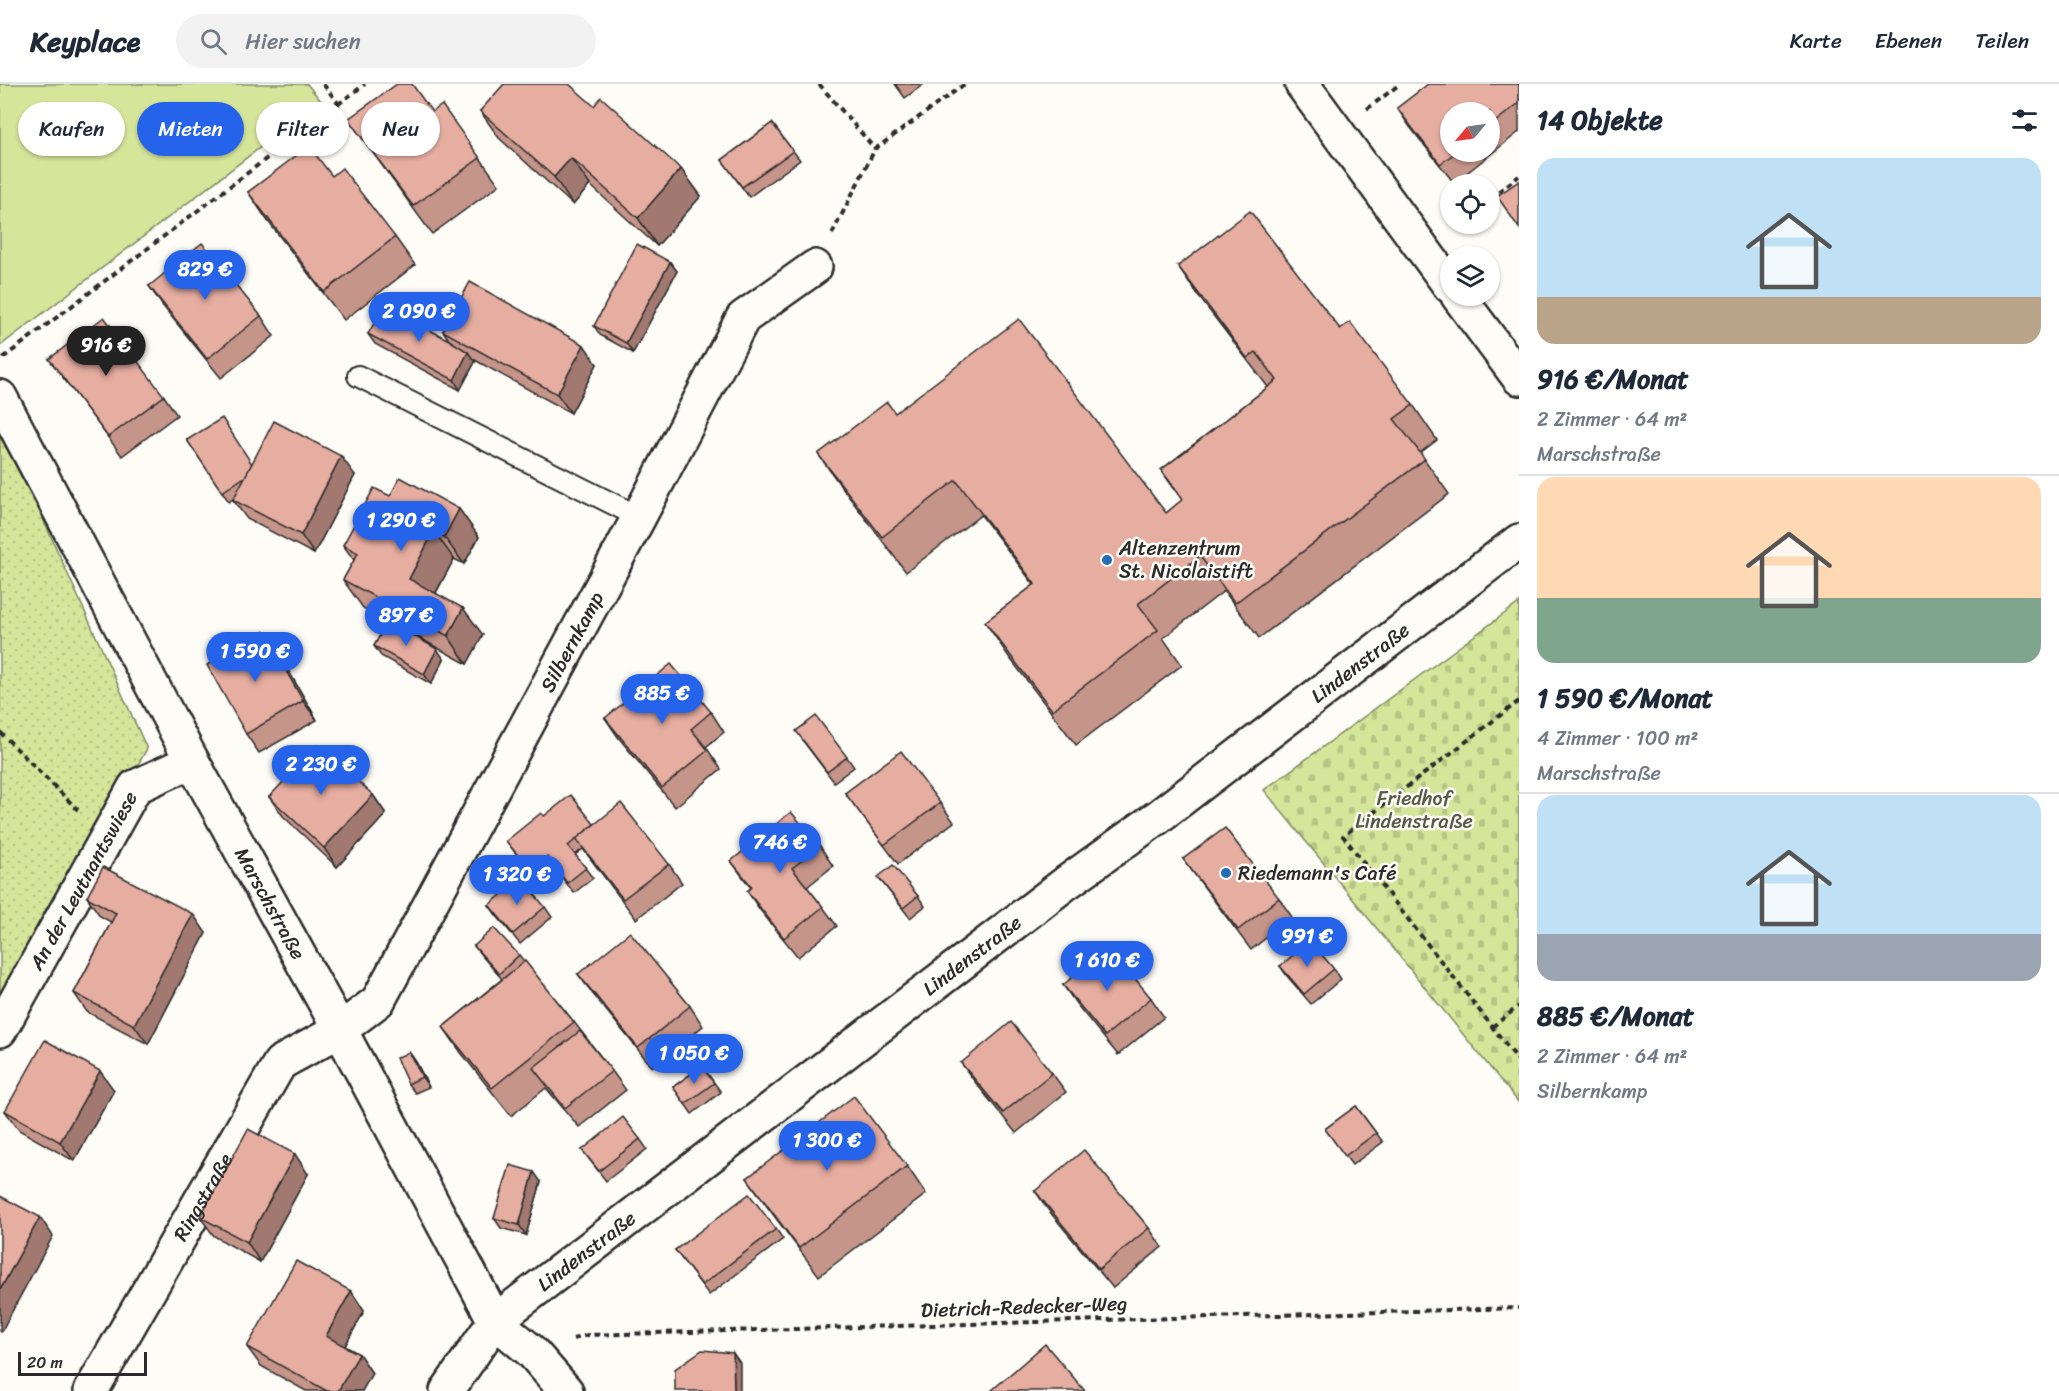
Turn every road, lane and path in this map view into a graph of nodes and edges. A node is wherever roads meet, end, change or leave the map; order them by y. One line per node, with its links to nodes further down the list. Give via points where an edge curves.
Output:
1 (323, 84): 6 (path)
2 (365, 84): 7 (path)
3 (819, 84): 8 (path)
4 (965, 84): 8 (path)
5 (1302, 84): 13 (street)
6 (337, 102)
7 (342, 102)
8 (874, 149): 12 (path)
9 (270, 156): 15 (path)
10 (1519, 176): 11 (path)
11 (1500, 190)
12 (815, 267): 19 (street, Silbernkamp, via 743,318)
13 (1440, 272)
14 (1465, 306): 17 (street)
15 (0, 360)
16 (358, 376): 19 (lane)
17 (1519, 378)
18 (0, 397): 23 (street, Marschstraße)
19 (639, 517): 28 (street, Silbernkamp, via 378,1001)
20 (1519, 541): 31 (street, Lindenstraße)
21 (1519, 701): 26 (path, via 1343,836)
22 (0, 732): 24 (path)
23 (192, 761): 24 (street, An der Leutnantswiese, via 135,787); 28 (street, Marschstraße)
24 (106, 838): 27 (street, An der Leutnantswiese)
25 (1519, 1006): 26 (path)
26 (1492, 1027): 29 (path)
27 (0, 1030)
28 (340, 1030): 31 (street, Marschstraße); 33 (street, Ringstraße, via 280,1063)
29 (1519, 1061)
30 (1519, 1308): 32 (path, Dietrich-Redecker-Weg, via 588,1335)
31 (495, 1321): 32 (street, Marschstraße); 34 (street, Lindenstraße)
32 (532, 1352): 35 (street, Marschstraße)
33 (91, 1391)
34 (447, 1391)
35 (566, 1391)

